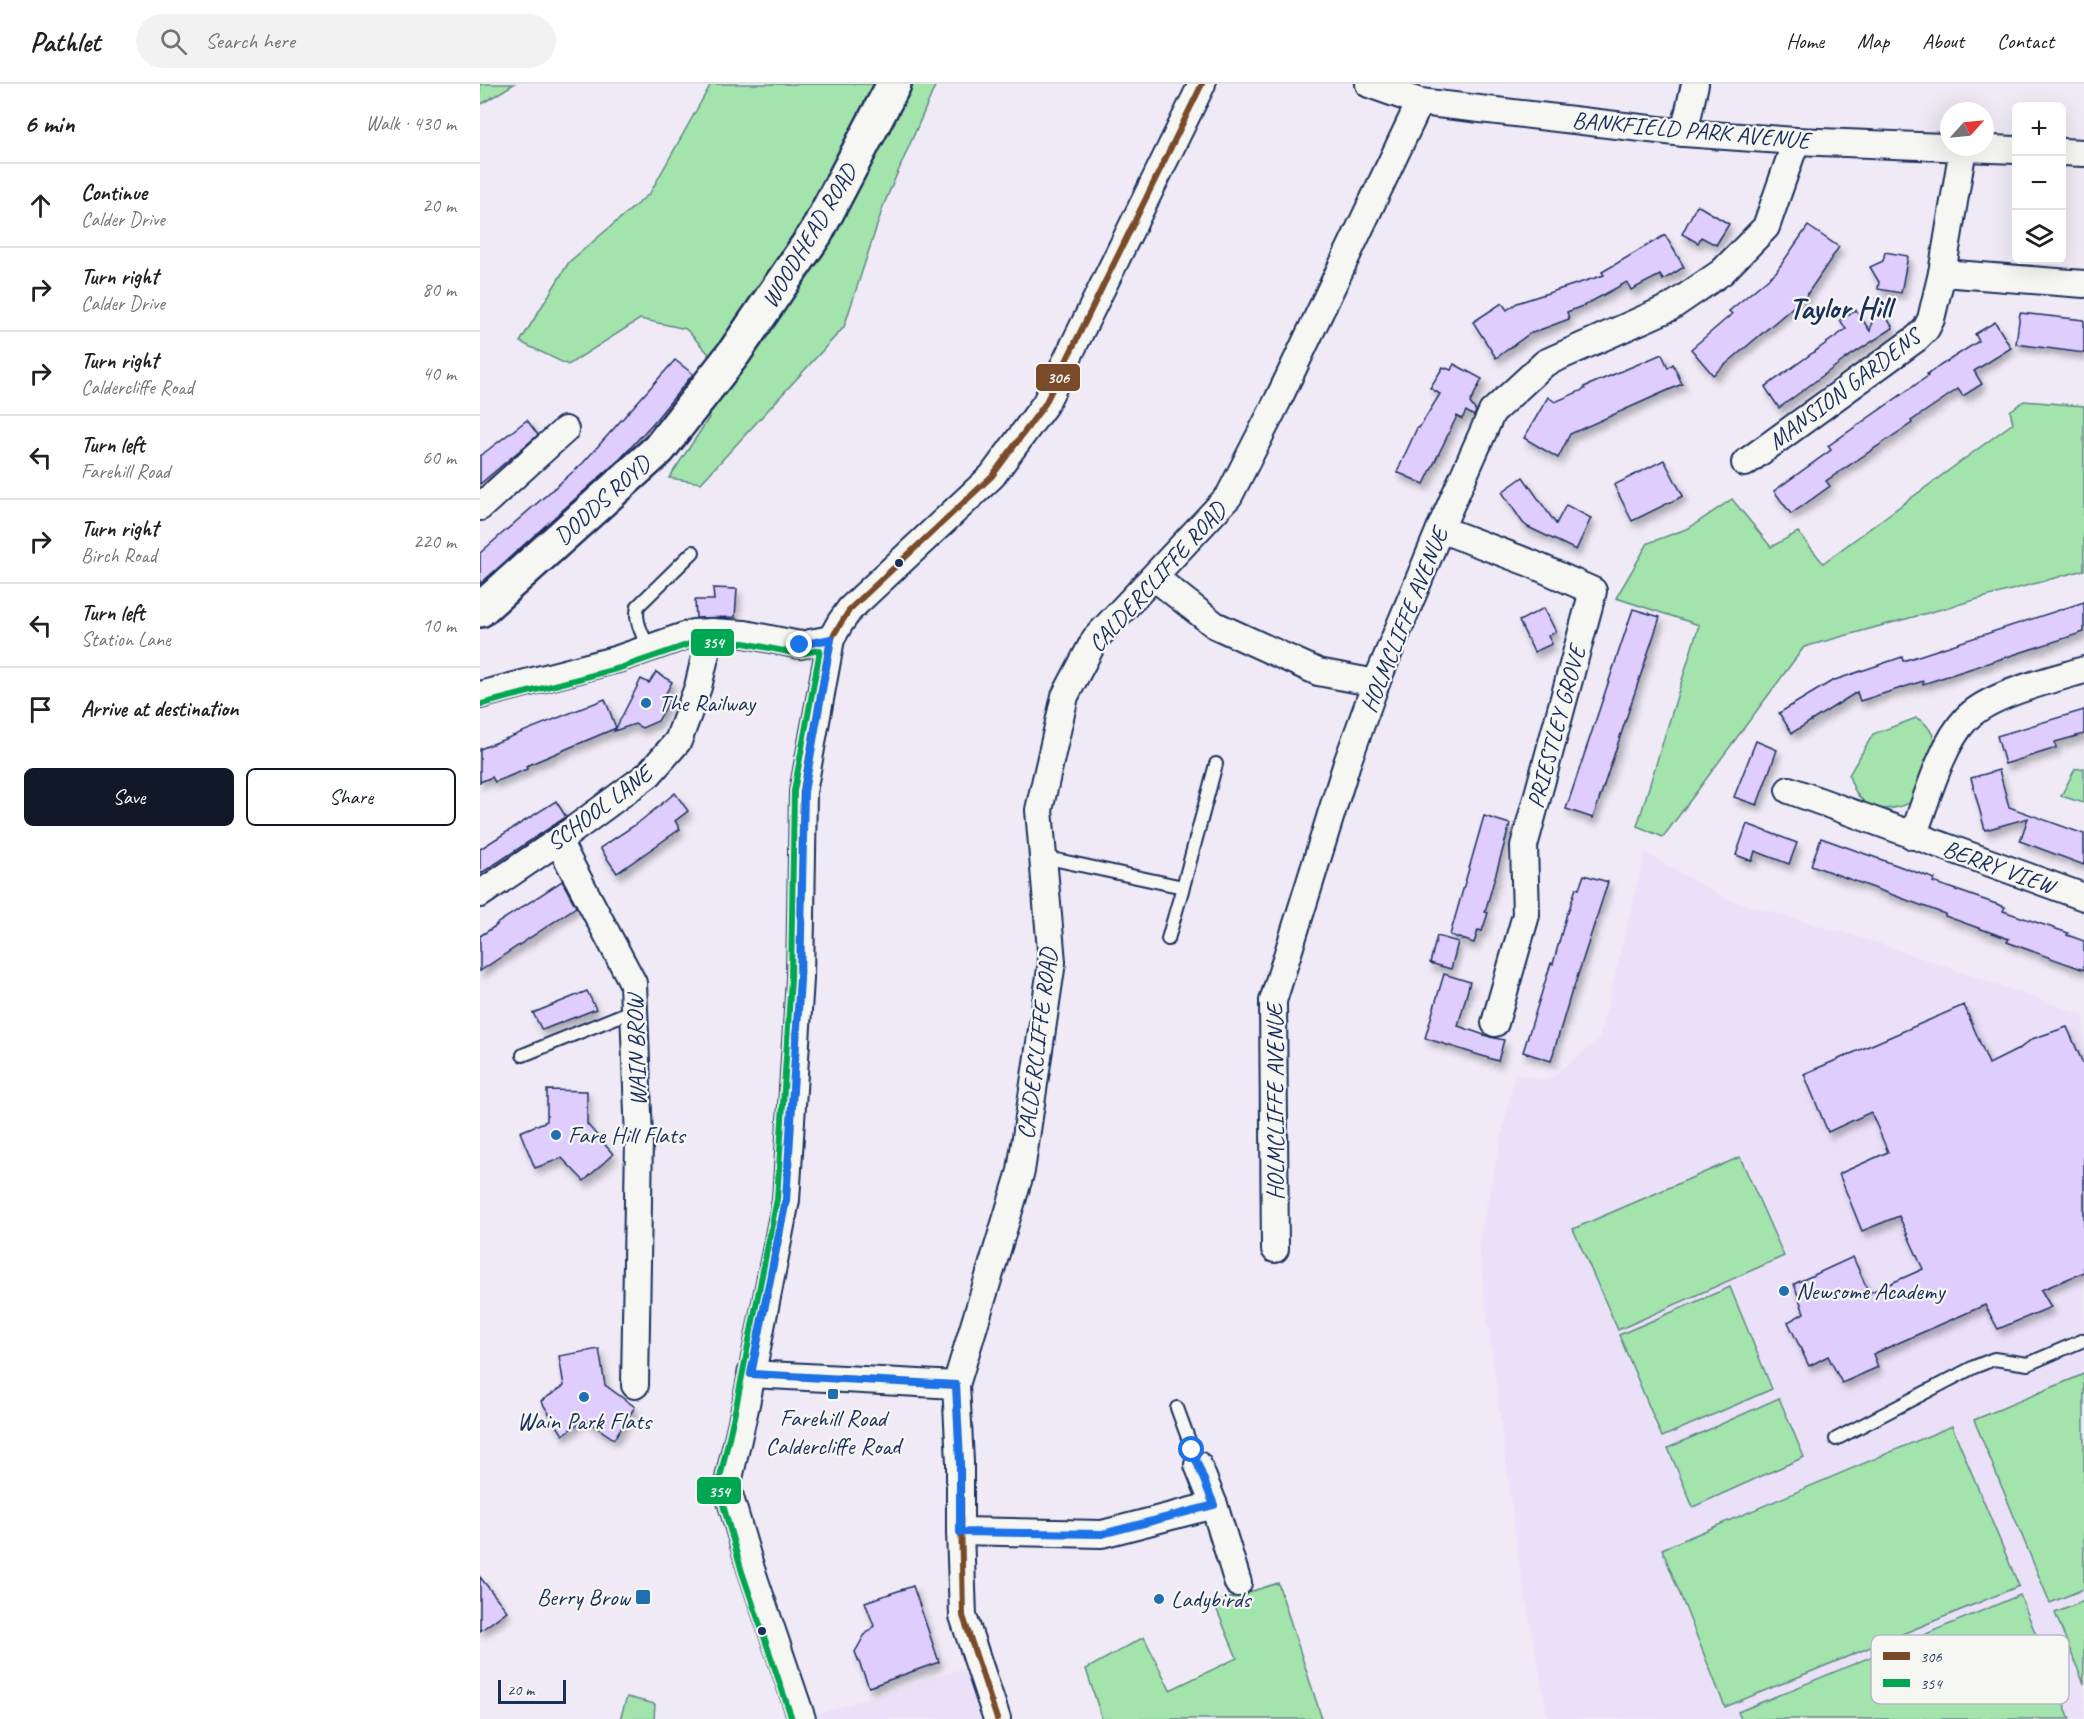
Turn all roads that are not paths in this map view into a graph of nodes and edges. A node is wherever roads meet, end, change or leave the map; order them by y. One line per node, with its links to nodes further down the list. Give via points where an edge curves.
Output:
1 (894, 84): 16 (main road, WOODHEAD ROAD, via 816,233)
2 (1202, 84): 25 (street, via 1045,404 992,476 850,609)
3 (1369, 84): 5 (street, BANKFIELD PARK AVENUE)
4 (1695, 84): 6 (street)
5 (1420, 102): 6 (street, BANKFIELD PARK AVENUE); 22 (street, CALDERCLIFFE ROAD, via 1229,496)
6 (1684, 133): 7 (street, BANKFIELD PARK AVENUE)
7 (1796, 141): 8 (street, BANKFIELD PARK AVENUE); 20 (street, HOLMCLIFFE AVENUE, via 1766,227 1722,272 1671,307 1545,363 1492,412)
8 (1940, 147)
9 (1994, 149): 10 (street, BANKFIELD PARK AVENUE)
10 (2012, 150)
11 (2066, 152): 12 (street)
12 (2084, 153)
13 (1962, 156): 14 (street, MANSION GARDENS)
14 (1942, 273): 15 (street); 18 (street, MANSION GARDENS, via 1930,319 1917,338)
15 (2084, 284)
16 (713, 381): 23 (main road, DODDS ROYD, via 659,449)
17 (565, 430): 19 (street)
18 (1745, 463)
19 (480, 507)
20 (1440, 529): 28 (street, HOLMCLIFFE AVENUE); 40 (street, PRIESTLEY GROVE, via 1593,591 1524,846 1526,915)
21 (693, 552): 26 (lane, via 638,606 638,623)
22 (1154, 577): 28 (street, via 1215,625 1318,672); 34 (street, CALDERCLIFFE ROAD, via 1095,639 1065,696 1039,810)
23 (480, 610)
24 (711, 632): 25 (street, via 800,645); 26 (street, via 693,633); 33 (street, SCHOOL LANE, via 698,687 678,741 649,774)
25 (831, 639): 44 (street, via 804,792 800,979 786,1200)
26 (649, 649): 29 (street)
27 (2084, 670): 32 (street, via 1990,702 1967,718 1952,736)
28 (1376, 683): 42 (street, HOLMCLIFFE AVENUE, via 1273,1001)
29 (480, 695)
30 (1216, 764): 35 (lane)
31 (1789, 790): 32 (street, BERRY VIEW)
32 (1913, 836): 37 (street, BERRY VIEW)
33 (558, 841): 36 (street, SCHOOL LANE); 39 (street, WAIN BROW, via 633,983)
34 (1043, 857): 35 (lane); 46 (street, CALDERCLIFFE ROAD, via 1052,962 1021,1171)
35 (1183, 887): 38 (lane)
36 (480, 894)
37 (2084, 897)
38 (1168, 939)
39 (634, 1010): 41 (lane); 45 (street, WAIN BROW, via 639,1140)
40 (1495, 1023)
41 (523, 1055)
42 (1275, 1249)
43 (2084, 1340): 48 (lane, via 2028,1364 1994,1359)
44 (751, 1374): 46 (street); 53 (street, via 727,1487)
45 (635, 1385)
46 (956, 1385): 51 (street, CALDERCLIFFE ROAD)
47 (1177, 1408): 49 (lane)
48 (1836, 1439)
49 (1198, 1465): 50 (street)
50 (1214, 1505): 51 (street, via 1102,1534); 52 (street)
51 (960, 1532): 54 (street, CALDERCLIFFE ROAD, via 963,1616)
52 (1238, 1583)
53 (802, 1719)
54 (997, 1719)

